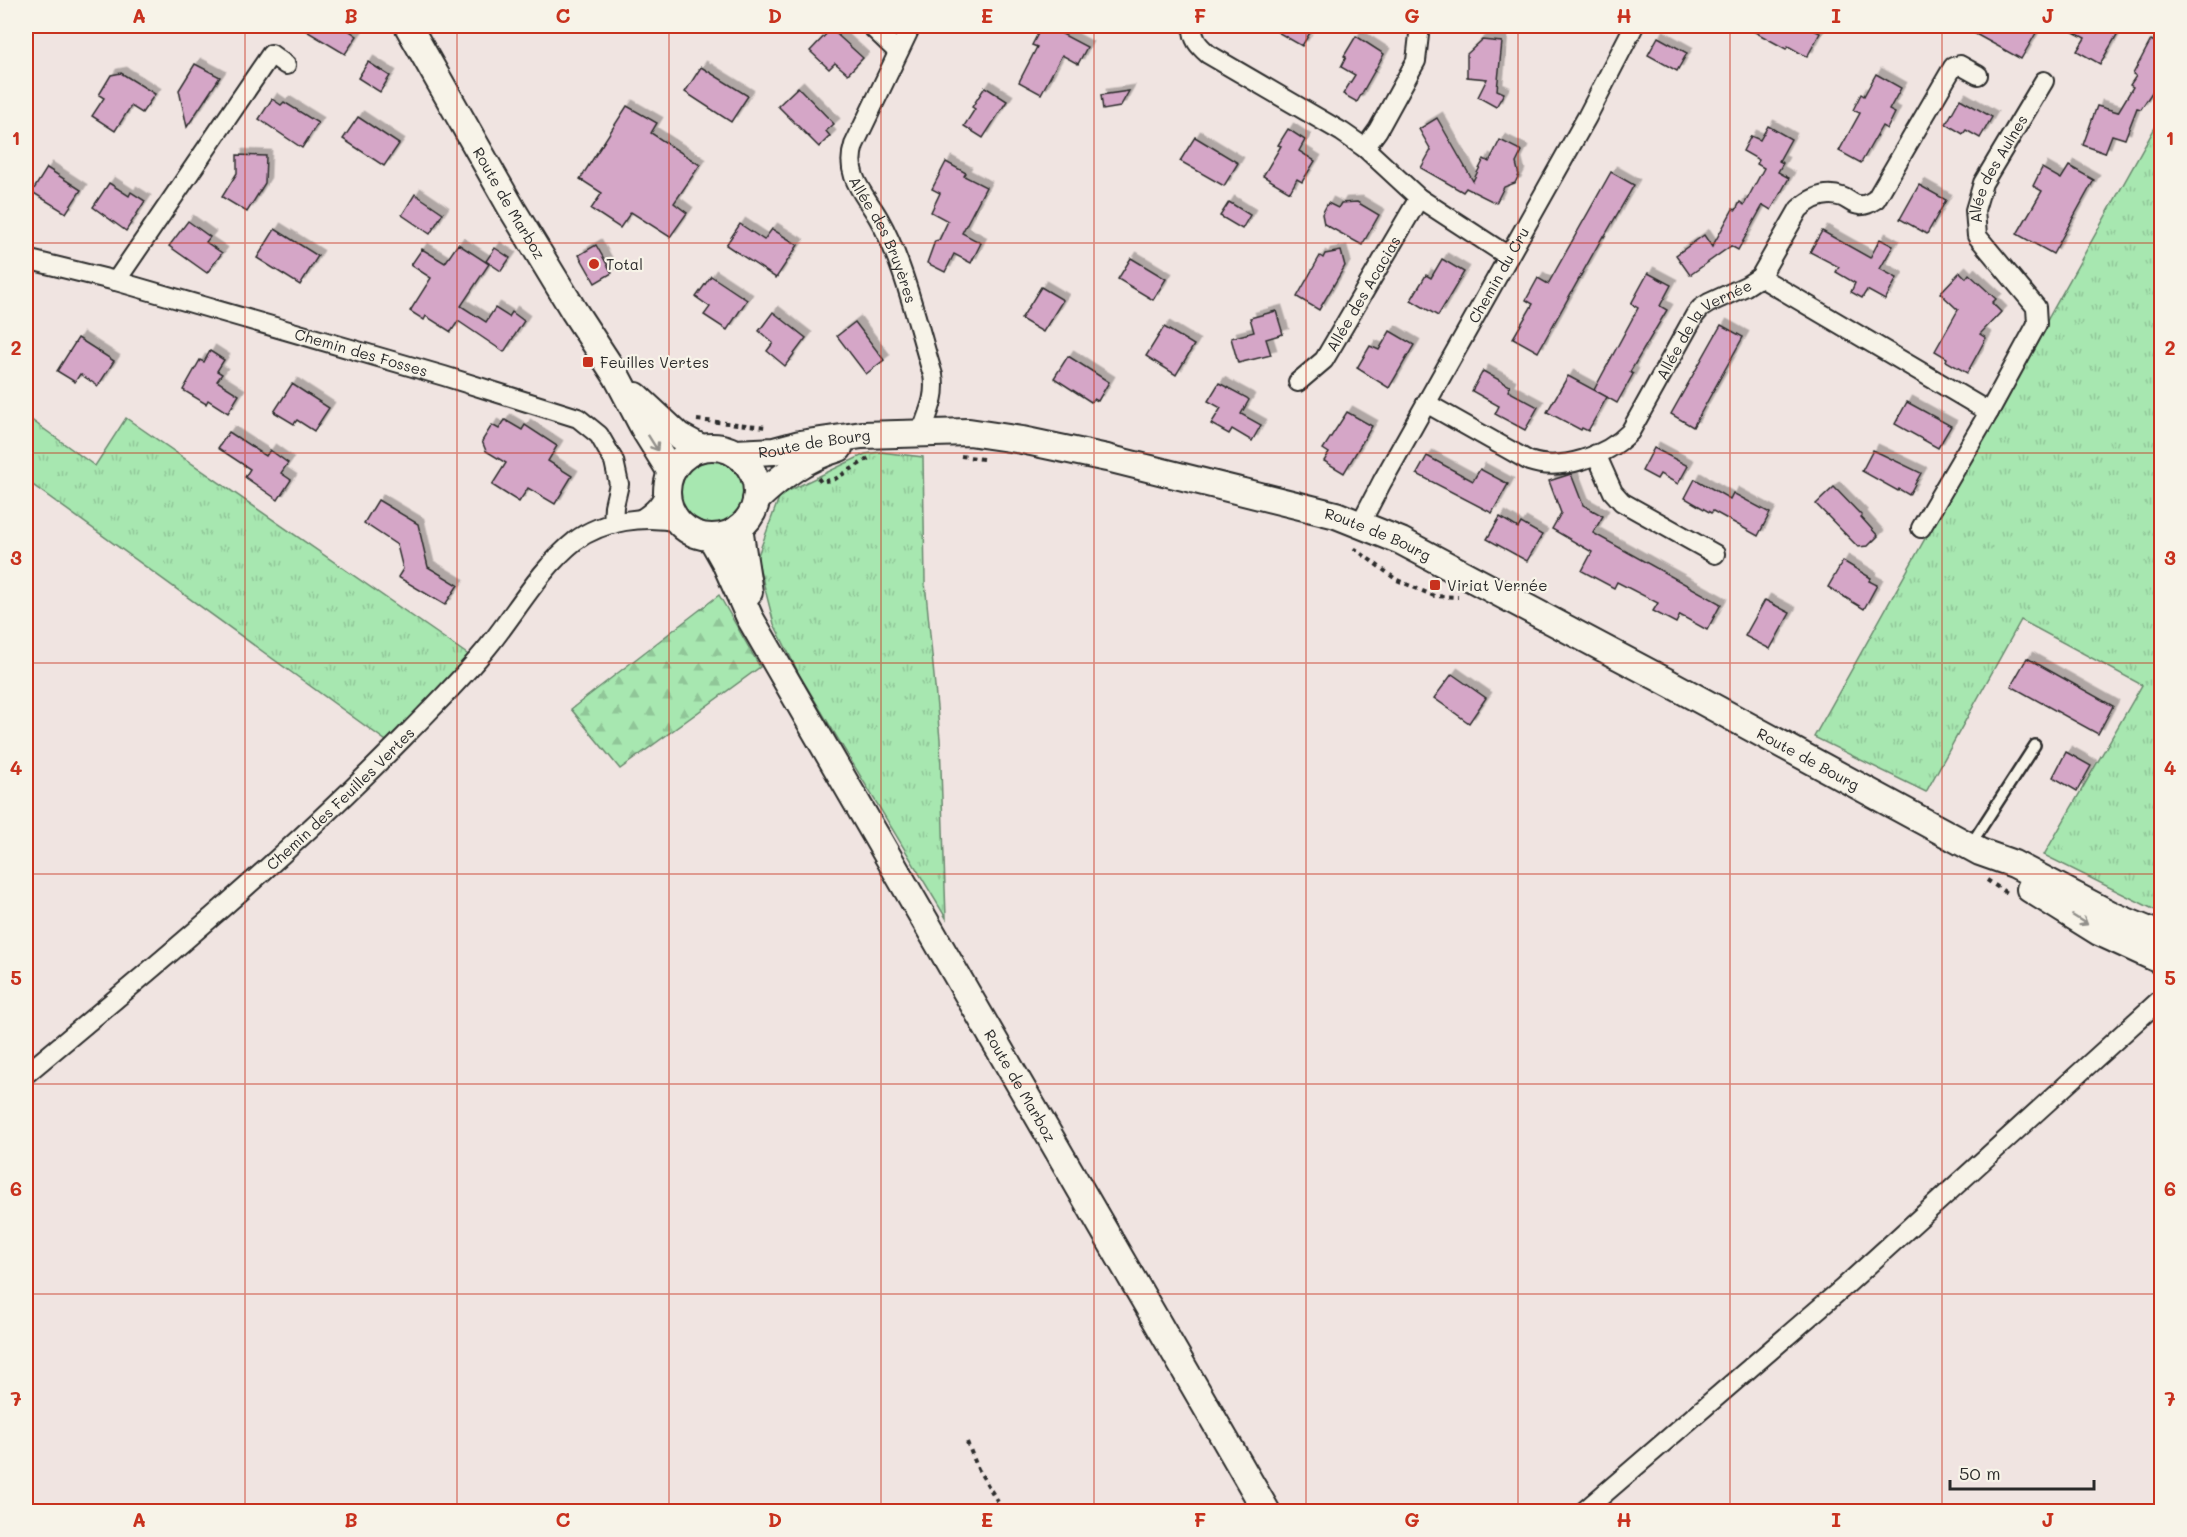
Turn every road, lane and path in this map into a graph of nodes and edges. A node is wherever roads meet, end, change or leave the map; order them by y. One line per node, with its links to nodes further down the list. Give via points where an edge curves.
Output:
1 (408, 26): 17 (main road, Route de Marboz, via 558,285)
2 (871, 26): 7 (street)
3 (910, 26): 7 (street, Allée des Bruyères)
4 (1193, 26): 11 (street, via 1197,44 1208,54)
5 (1420, 26): 11 (street, via 1416,61)
6 (1634, 26): 13 (street, Chemin du Cru)
7 (898, 52): 23 (street, Allée des Bruyères, via 854,145 850,164 897,258 933,375 934,399)
8 (286, 64): 16 (street, via 271,54)
9 (1978, 75): 15 (street, Allée de la Vernée, via 1960,65 1953,67 1876,199 1857,206 1840,196 1821,195 1799,209)
10 (2044, 81): 20 (street, Allée des Aulnes, via 1983,183 1975,210 1977,236 2036,307 2037,324)
11 (1365, 148): 12 (street)
12 (1419, 198): 13 (street); 18 (street, Allée des Acacias, via 1324,360)
13 (1508, 256): 19 (street, Chemin du Cru)
14 (26, 259): 16 (street, Chemin des Fosses)
15 (1760, 277): 20 (street); 27 (street, Allée de la Vernée, via 1701,308 1630,432)
16 (116, 281): 35 (street, Chemin des Fosses, via 578,418 599,435 616,468 619,484)
17 (617, 377): 25 (main road, Route de Marboz, via 679,436); 31 (main road, Route de Marboz, one-way to 31)
18 (1298, 382)
19 (1426, 403): 27 (street, Allée de la Vernée, via 1529,461 1568,463); 38 (street, Chemin du Cru)
20 (1989, 412): 37 (street, Allée des Aulnes)
21 (693, 420): 22 (path)
22 (771, 428)
23 (921, 433): 24 (main road, Route de Bourg); 38 (main road, Route de Bourg, via 969,432 1022,440 1336,515)
24 (886, 443): 26 (main road, Route de Bourg, via 862,435 774,451); 30 (path, via 835,478 821,482); 32 (main road, Route de Bourg, via 832,450 778,479)
25 (701, 448): 26 (main road, via 724,448); 31 (main road, via 679,461)
26 (735, 453): 32 (main road, via 753,473)
27 (1596, 454): 40 (street, via 1613,492 1622,502)
28 (952, 455): 29 (path)
29 (986, 459)
30 (811, 471)
31 (669, 480): 33 (street, via 657,506); 34 (main road, via 668,500)
32 (756, 500): 36 (main road, via 747,520)
33 (641, 519): 34 (street); 35 (street, Chemin des Feuilles Vertes)
34 (679, 522): 39 (main road, via 688,530)
35 (613, 524): 49 (street, Chemin des Feuilles Vertes, via 589,533 562,553 490,644 440,699 310,830)
36 (738, 528): 39 (main road); 42 (main road, Route de Marboz, via 748,589)
37 (1921, 528)
38 (1354, 533): 41 (path, via 1397,580 1434,596); 44 (main road, Route de Bourg, via 1401,542 1596,644)
39 (711, 537): 42 (main road, Route de Marboz)
40 (1715, 554)
41 (1463, 598)
42 (775, 660): 52 (main road, Route de Marboz)
43 (2035, 745): 44 (lane)
44 (1977, 858): 45 (path); 46 (main road, Route de Bourg, via 2014,864); 47 (main road, Route de Bourg, one-way to 47, via 2099,932)
45 (2014, 897)
46 (2162, 936)
47 (2162, 961)
48 (2162, 998): 53 (street, via 1844,1287)
49 (26, 1074)
50 (967, 1442): 51 (path)
51 (1004, 1512)
52 (1267, 1512)
53 (1583, 1512)

